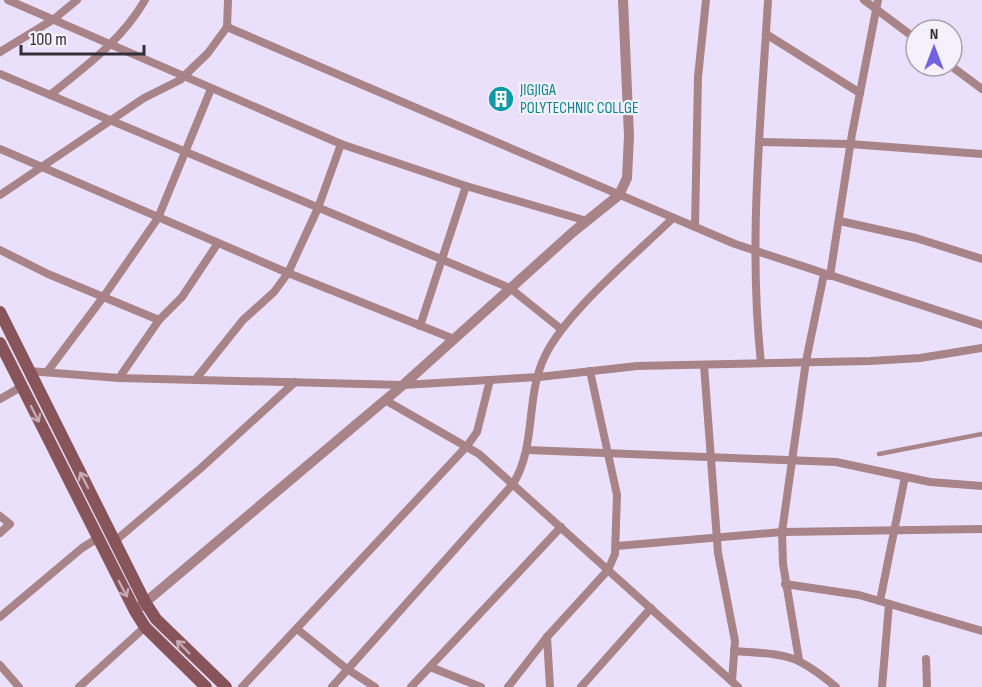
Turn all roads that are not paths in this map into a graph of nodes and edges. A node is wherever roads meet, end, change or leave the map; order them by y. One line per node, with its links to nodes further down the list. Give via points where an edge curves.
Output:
1 (8, 0): 10 (street)
2 (77, 0): 10 (street)
3 (145, 0): 14 (street)
4 (228, 0): 11 (street)
5 (623, 0): 33 (street, via 629,136 627,178)
6 (706, 0): 39 (street, via 698,77)
7 (768, 0): 13 (street)
8 (864, 0): 9 (street)
9 (877, 4): 12 (street); 21 (street)
10 (54, 19): 14 (street); 15 (street)
11 (227, 27): 18 (street, via 208,53); 33 (street)
12 (904, 28)
13 (766, 34): 21 (street); 24 (street)
14 (111, 46): 18 (street); 22 (street)
15 (0, 52)
16 (0, 74): 22 (street)
17 (964, 76): 20 (street)
18 (182, 77): 19 (street); 23 (street)
19 (211, 89): 25 (street); 28 (street)
20 (982, 89)
21 (860, 93): 26 (street)
22 (50, 95): 23 (street)
23 (109, 121): 28 (street); 30 (street)
24 (759, 142): 26 (street); 42 (street)
25 (341, 144): 31 (street); 34 (street)
26 (850, 144): 29 (street); 38 (street)
27 (0, 149): 30 (street)
28 (185, 153): 34 (street); 35 (street)
29 (982, 154)
30 (42, 167): 32 (street); 35 (street)
31 (466, 186): 37 (street); 44 (street)
32 (0, 195)
33 (618, 195): 36 (street); 37 (street)
34 (318, 208): 44 (street); 45 (street)
35 (158, 218): 40 (street); 48 (street)
36 (673, 218): 39 (street); 53 (street)
37 (587, 220): 47 (street)
38 (840, 221): 43 (street, via 916,238); 46 (street)
39 (695, 227): 42 (street)
40 (218, 243): 45 (street); 50 (street, via 182,297)
41 (0, 250): 48 (street)
42 (756, 251): 46 (street); 58 (street)
43 (982, 259)
44 (443, 260): 47 (street); 52 (street)
45 (288, 273): 52 (street); 65 (street, via 274,292 243,320)
46 (827, 275): 51 (street); 57 (street)
47 (510, 288): 53 (street); 54 (street)
48 (104, 296): 50 (street); 62 (street)
49 (0, 312): 60 (main road)
50 (159, 320): 64 (street)
51 (982, 325)
52 (420, 326): 54 (street)
53 (561, 329): 63 (street, via 544,357)
54 (454, 339): 68 (street)
55 (1, 346): 69 (main road)
56 (982, 348): 57 (street, via 870,362)
57 (806, 361): 58 (street); 78 (street)
58 (761, 363): 59 (street)
59 (704, 365): 61 (street); 77 (street)
60 (29, 370): 62 (street); 90 (main road, one-way to 60)
61 (590, 371): 63 (street); 76 (street)
62 (47, 372): 64 (street)
63 (539, 377): 66 (street); 74 (street)
64 (119, 378): 65 (street)
65 (195, 380): 67 (street)
66 (490, 380): 68 (street); 73 (street, via 477,432)
67 (296, 382): 68 (street); 90 (street)
68 (403, 385): 71 (street)
69 (21, 387): 70 (street); 88 (main road, one-way to 88)
70 (0, 399)
71 (385, 400): 73 (street); 95 (street)
72 (982, 434): 75 (lane)
73 (467, 446): 80 (street); 101 (street)
74 (527, 450): 76 (street); 80 (street)
75 (879, 454)
76 (608, 455): 77 (street); 91 (street, via 617,495)
77 (709, 457): 78 (street); 89 (street)
78 (791, 460): 79 (street, via 842,463); 86 (street)
79 (905, 477): 81 (street); 84 (street)
80 (513, 484): 83 (street); 109 (street)
81 (982, 486)
82 (0, 516): 87 (street, via 10,524)
83 (561, 527): 92 (street); 108 (street)
84 (894, 529): 85 (street); 86 (street); 94 (street)
85 (982, 529)
86 (782, 532): 89 (street); 93 (street)
87 (0, 533)
88 (98, 538): 98 (main road, one-way to 98); 99 (street)
89 (717, 538): 91 (street); 104 (street)
90 (115, 541): 95 (main road)
91 (617, 546): 92 (street)
92 (608, 570): 97 (street); 103 (street)
93 (785, 584): 94 (street); 106 (street)
94 (880, 601): 96 (street)
95 (145, 602): 98 (street); 114 (main road, one-way to 95, via 156,619)
96 (890, 604): 102 (street); 124 (street)
97 (651, 608): 110 (street); 122 (street)
98 (135, 611): 100 (main road)
99 (0, 617)
100 (145, 627): 112 (street); 113 (main road)
101 (297, 629): 109 (street); 115 (street)
102 (982, 631)
103 (547, 637): 120 (street); 121 (street)
104 (734, 651): 106 (street, via 789,655); 110 (street)
105 (926, 659): 125 (street)
106 (799, 660): 123 (street)
107 (0, 665): 111 (street)
108 (430, 667): 118 (street); 119 (street)
109 (347, 669): 116 (street); 117 (street)
110 (735, 684)
111 (19, 687)
112 (79, 687)
113 (206, 687)
114 (226, 687)
115 (242, 687)
116 (332, 687)
117 (375, 687)
118 (411, 687)
119 (481, 687)
120 (508, 687)
121 (550, 687)
122 (581, 687)
123 (836, 687)
124 (882, 687)
125 (927, 687)

